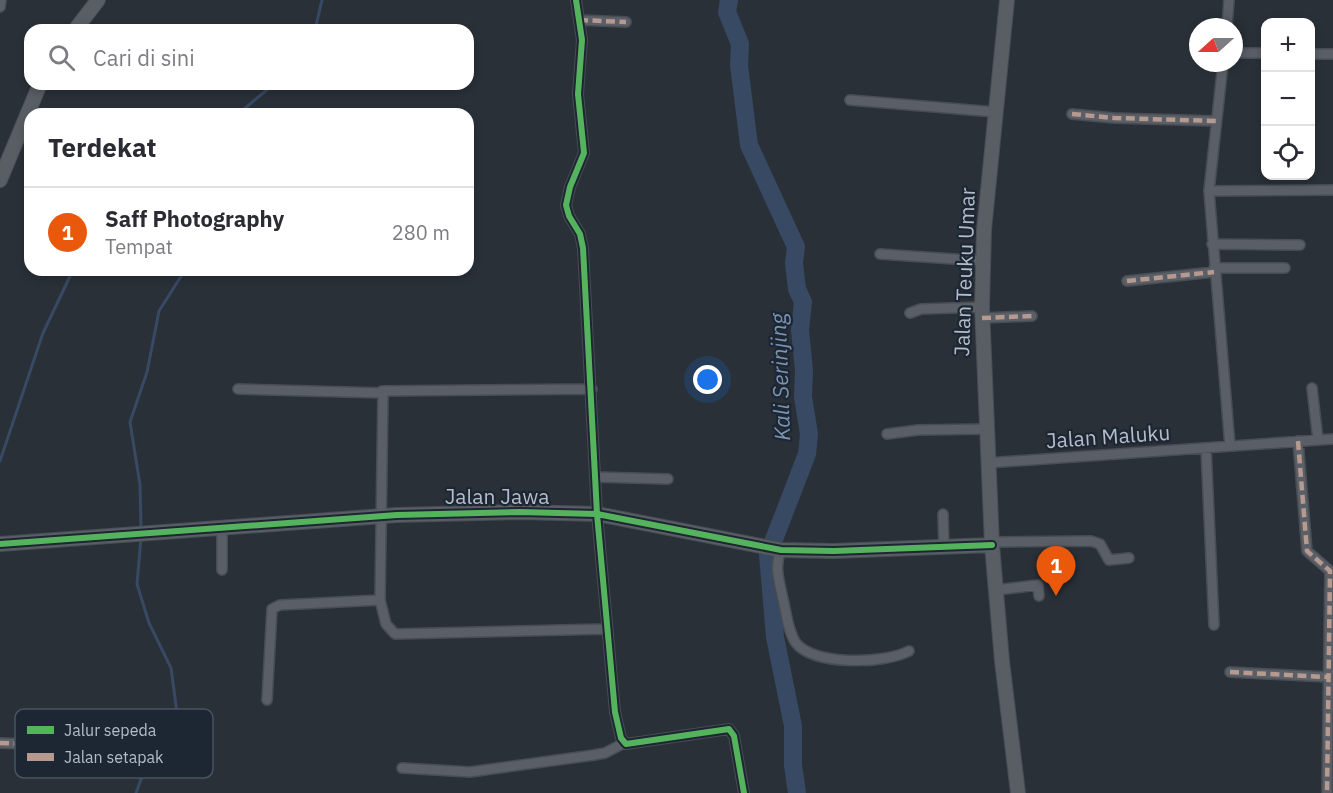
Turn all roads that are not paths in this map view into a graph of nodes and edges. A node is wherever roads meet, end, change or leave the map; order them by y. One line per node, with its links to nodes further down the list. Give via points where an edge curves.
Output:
1 (1, 0): 6 (street)
2 (98, 0): 10 (street)
3 (576, 0): 8 (street)
4 (1007, 0): 19 (street, Jalan Teuku Umar)
5 (1229, 0): 7 (street)
6 (0, 7)
7 (1228, 18)
8 (579, 20): 9 (street); 38 (street, via 582,47 578,94 584,153 566,205 582,240)
9 (626, 22)
10 (80, 24)
11 (1243, 53): 12 (street)
12 (1261, 53)
13 (1315, 54): 14 (street)
14 (1333, 54)
15 (1222, 72): 22 (street)
16 (37, 90): 18 (street)
17 (850, 100): 19 (street)
18 (29, 108)
19 (995, 112): 29 (street, Jalan Teuku Umar)
20 (1072, 114): 22 (street)
21 (24, 118): 23 (street)
22 (1216, 121): 25 (street)
23 (0, 180)
24 (1333, 190): 25 (street)
25 (1209, 191): 26 (street)
26 (1212, 244): 27 (street); 31 (street)
27 (1300, 245)
28 (880, 254): 29 (street)
29 (983, 261): 34 (street, Jalan Teuku Umar)
30 (1285, 268): 31 (street)
31 (1214, 270): 32 (street); 45 (street)
32 (1127, 280)
33 (910, 313): 34 (street, via 921,309)
34 (982, 313): 35 (street); 40 (street, Jalan Teuku Umar)
35 (1032, 316)
36 (1312, 388): 43 (street)
37 (238, 389): 39 (street)
38 (592, 389): 39 (street); 48 (street)
39 (382, 392): 52 (street)
40 (986, 429): 41 (street); 47 (street, Jalan Teuku Umar)
41 (887, 434)
42 (1333, 439): 43 (street, Jalan Maluku)
43 (1318, 440): 44 (street, Jalan Maluku)
44 (1298, 441): 45 (street, Jalan Maluku); 67 (street, via 1307,551 1330,571)
45 (1230, 446): 46 (street, Jalan Maluku)
46 (1206, 448): 47 (street, Jalan Maluku); 63 (street)
47 (987, 463): 55 (street, Jalan Teuku Umar)
48 (596, 477): 49 (street); 50 (street)
49 (668, 479)
50 (597, 514): 52 (street, Jalan Jawa); 57 (street, Jalan Jawa); 64 (street)
51 (943, 514): 56 (street)
52 (382, 516): 53 (street, Jalan Jawa); 62 (street)
53 (222, 526): 54 (street, Jalan Jawa); 59 (street)
54 (0, 544)
55 (992, 544): 56 (street, Jalan Jawa); 58 (street, via 1091,542 1100,544 1109,560); 60 (street, Jalan Teuku Umar)
56 (944, 547): 57 (street, Jalan Jawa)
57 (779, 549): 65 (street, via 776,567 783,602 794,638 807,652 818,658 862,661 893,658)
58 (1129, 558)
59 (222, 570)
60 (996, 590): 61 (street, via 1038,585); 74 (street, Jalan Teuku Umar)
61 (1039, 596)
62 (380, 600): 64 (street, via 386,624 400,635); 68 (street, via 280,604 272,609)
63 (1214, 625)
64 (606, 629): 70 (street, via 615,711)
65 (909, 651)
66 (1230, 672): 67 (street)
67 (1327, 677): 75 (street)
68 (267, 700)
69 (0, 743): 71 (street)
70 (624, 743): 72 (street, via 594,756 470,772); 73 (street, via 729,729 734,736)
71 (15, 744)
72 (402, 768)
73 (744, 793)
74 (1018, 793)
75 (1326, 793)

